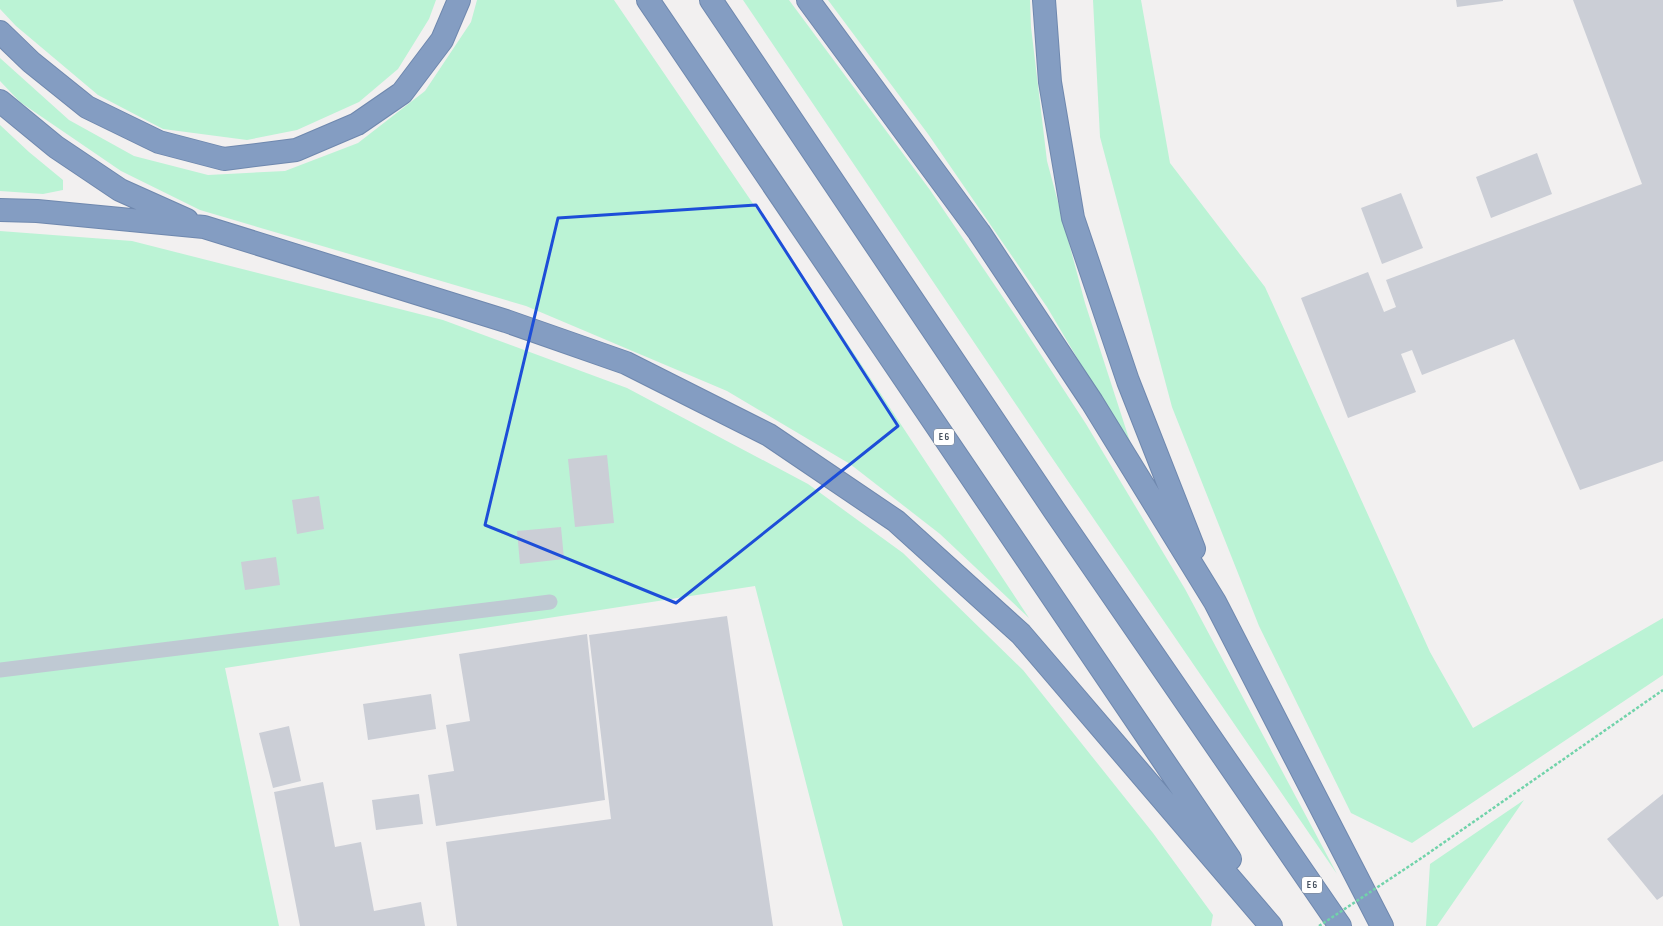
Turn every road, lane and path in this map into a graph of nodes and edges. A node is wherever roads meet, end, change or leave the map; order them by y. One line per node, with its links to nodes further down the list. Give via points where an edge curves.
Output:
1 (459, 0): 6 (highway, via 442,40 402,93 357,124 296,150 224,159 159,142 87,107 31,62)
2 (648, 0): 15 (highway, E 6)
3 (711, 0): 17 (highway, E 6, via 1054,510)
4 (808, 0): 11 (highway, via 979,232 1092,402)
5 (1044, 0): 11 (highway, via 1050,82 1073,218 1128,381)
6 (0, 32)
7 (0, 101): 9 (highway, via 56,147 120,190)
8 (0, 210): 9 (highway, via 37,211)
9 (204, 227): 14 (highway, via 506,321 626,363 769,435 896,521 1021,634)
10 (550, 602): 12 (lane)
11 (1215, 602): 18 (highway)
12 (0, 670)
13 (1663, 690): 16 (path, bridge)
14 (1271, 926)
15 (1275, 926)
16 (1319, 926)
17 (1340, 926)
18 (1382, 926)

